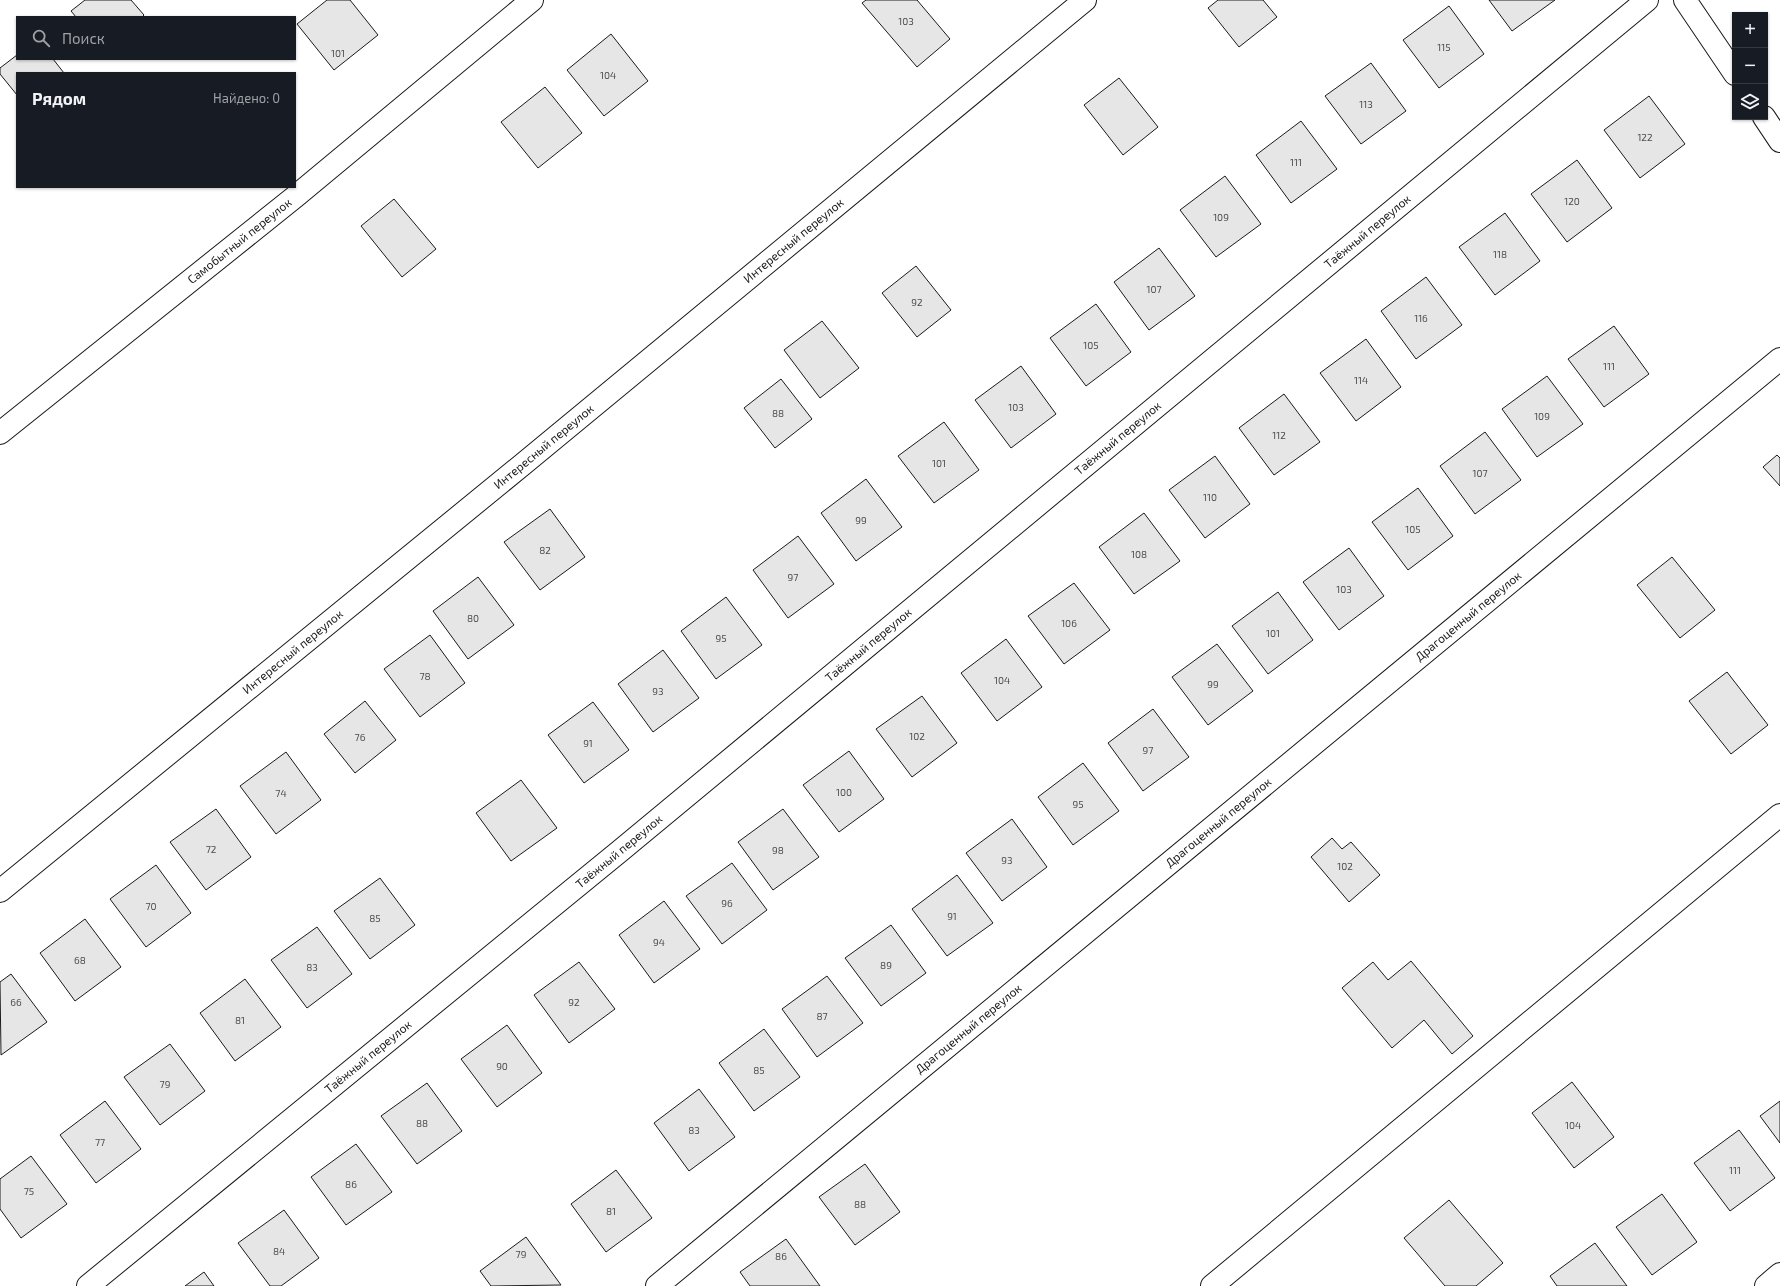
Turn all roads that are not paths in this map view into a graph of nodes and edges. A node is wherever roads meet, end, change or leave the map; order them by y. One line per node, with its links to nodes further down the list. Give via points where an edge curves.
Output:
1 (532, 0): 9 (street, Самобытный переулок, via 296,196)
2 (1085, 0): 11 (street, Интересный переулок, via 529,460)
3 (1646, 0): 13 (street, Таёжный переулок, via 614,856)
4 (1685, 0): 5 (street)
5 (1732, 70)
6 (1766, 120): 7 (street)
7 (1780, 141)
8 (1780, 359): 14 (street, Драгоценный переулок)
9 (0, 433)
10 (1780, 815): 15 (street)
11 (0, 891)
12 (1780, 1274): 16 (street)
13 (88, 1286)
14 (656, 1286)
15 (1212, 1286)
16 (1766, 1286)

